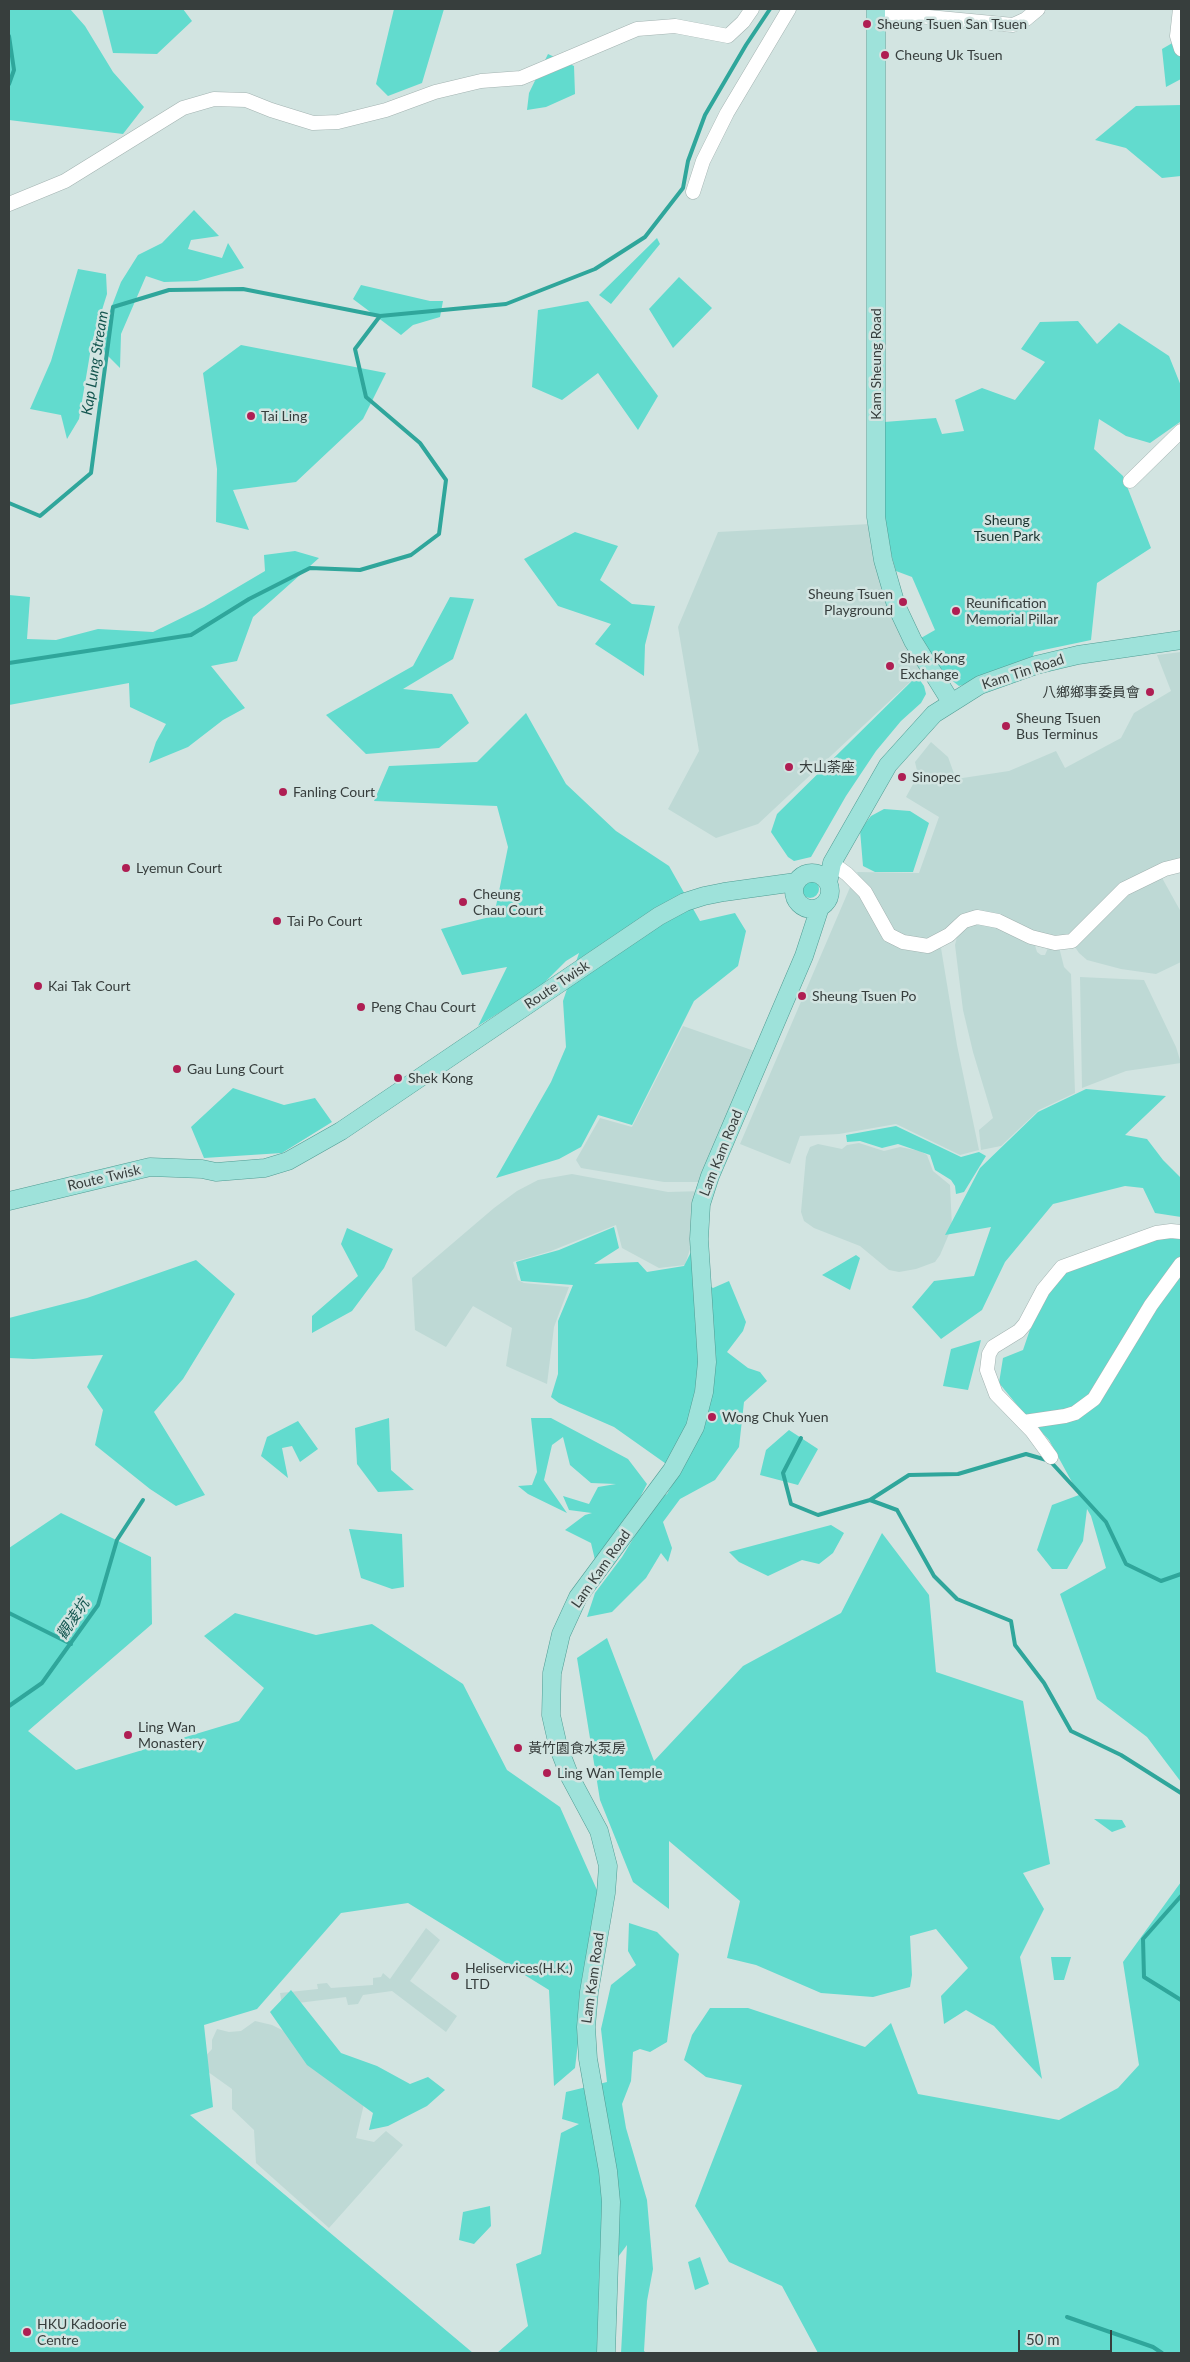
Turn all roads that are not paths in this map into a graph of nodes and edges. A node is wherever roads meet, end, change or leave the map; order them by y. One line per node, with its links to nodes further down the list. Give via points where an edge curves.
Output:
1 (752, 9): 8 (street, via 728,36 675,26 637,29 521,78 481,81 435,92 386,110 338,122 312,123 246,100 214,99 183,108 65,181)
2 (789, 9): 7 (street, via 727,113 703,161)
3 (1038, 9): 5 (street, via 1014,25)
4 (1180, 9): 6 (street, via 1177,36)
5 (876, 10): 12 (main road, Kam Sheung Road, via 876,517 883,560 896,605 912,641)
6 (1181, 49)
7 (693, 192)
8 (9, 204)
9 (1181, 431): 10 (street)
10 (1130, 481)
11 (1181, 640): 12 (main road, Kam Tin Road, via 1078,655 1036,665 980,686)
12 (951, 702): 13 (main road, Kam Tin Road, via 920,727 888,764)
13 (832, 864): 14 (street, via 864,892 889,935 903,942 928,946 949,935 964,920 977,917 998,921 1031,937 1055,943 1072,941 1124,889 1165,869); 15 (main road, Kam Tin Road)
14 (1181, 865)
15 (823, 879): 16 (main road, via 806,874); 17 (main road, via 828,897)
16 (795, 888): 17 (main road, via 800,904); 18 (main road, Route Twisk, via 724,892 685,902 659,916 334,1135 282,1163 216,1172 150,1167)
17 (816, 908): 23 (main road, Lam Kam Road, via 800,965 701,1204 699,1239 707,1362 698,1417 672,1470 573,1606 561,1634 552,1674 550,1704 556,1741 570,1777 596,1824 608,1866 586,2026 588,2059 611,2202)
18 (9, 1201)
19 (1181, 1232): 21 (street, via 1156,1233 1062,1267 1043,1290 1019,1331 993,1347 987,1362 989,1380 996,1394)
20 (1181, 1264): 21 (street, via 1151,1305 1094,1399 1076,1413)
21 (1024, 1422): 22 (street)
22 (1052, 1457)
23 (606, 2353)

